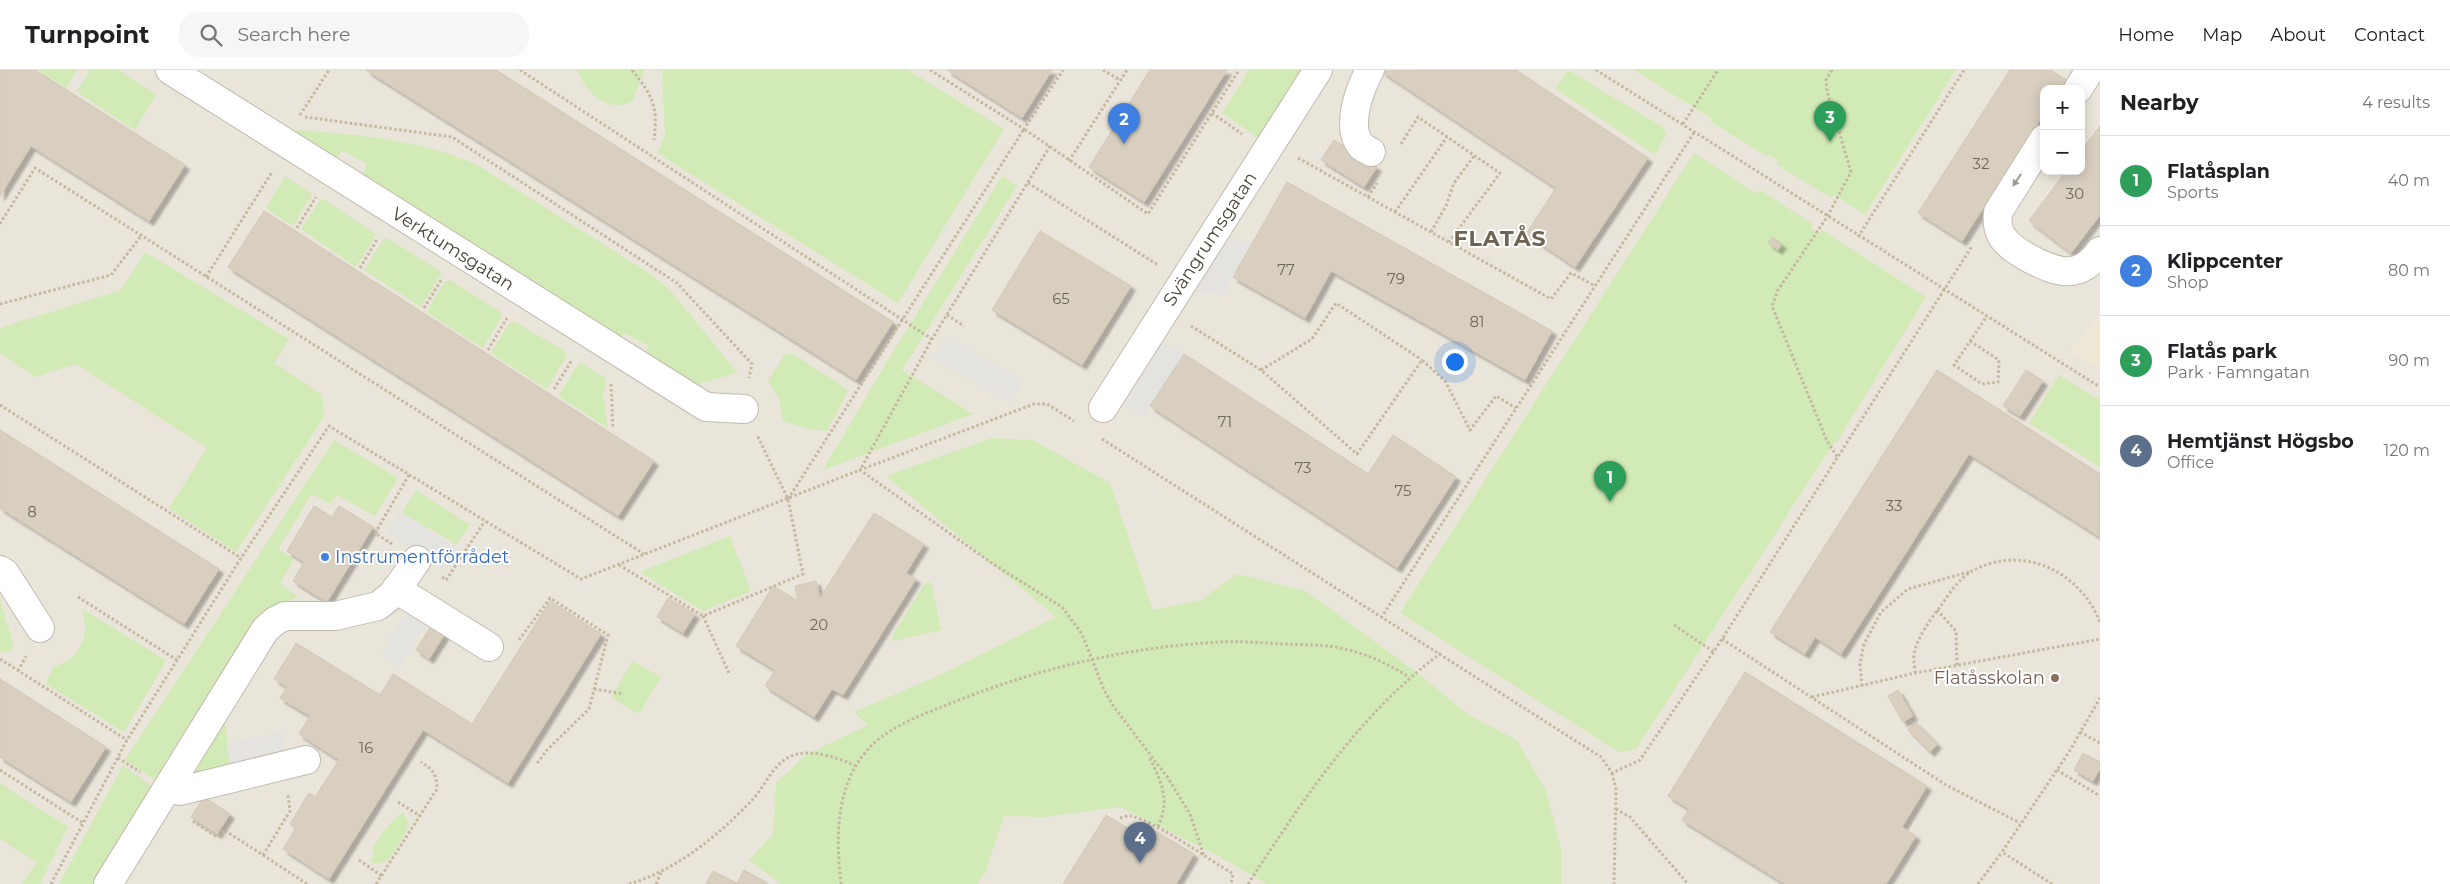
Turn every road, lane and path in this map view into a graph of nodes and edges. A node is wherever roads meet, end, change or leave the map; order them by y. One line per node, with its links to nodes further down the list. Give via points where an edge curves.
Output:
1 (170, 70): 26 (street, Verktumsgatan)
2 (329, 70): 73 (path, via 298,118 313,117 452,137 677,283 752,364)
3 (520, 70): 59 (path)
4 (632, 70): 23 (path, via 648,90 656,109)
5 (930, 70): 20 (path)
6 (1063, 70): 20 (path)
7 (1103, 70): 17 (path)
8 (1127, 70): 17 (path)
9 (1239, 70): 31 (path, via 1148,214)
10 (1318, 70): 24 (street, Svängrumsgatan)
11 (1370, 70): 29 (street, via 1360,89 1355,132 1361,146)
12 (1596, 70): 19 (path)
13 (1718, 70): 19 (path)
14 (1832, 70): 37 (path, via 1826,80 1827,91 1852,172)
15 (1964, 70): 43 (path)
16 (2090, 70): 18 (street)
17 (1120, 80): 31 (path)
18 (2081, 85)
19 (1684, 124): 21 (path)
20 (1024, 128): 27 (path); 59 (path)
21 (1695, 131): 37 (path); 51 (path)
22 (1448, 137): 28 (path, via 1418,117); 30 (path); 36 (path)
23 (654, 140)
24 (1272, 143): 35 (path); 50 (street, Svängrumsgatan)
25 (2040, 145): 46 (street, one-way to 46, via 1998,212 1997,225 2003,237 2014,249 2057,271 2073,271 2091,263)
26 (288, 146): 49 (path); 73 (street, Verktumsgatan, via 706,407)
27 (1050, 146): 31 (path); 33 (path)
28 (1398, 149)
29 (1371, 152)
30 (1474, 156): 41 (path, via 1454,183 1446,206); 45 (path, via 1500,173)
31 (1069, 161)
32 (1378, 181): 35 (path)
33 (1028, 183): 50 (path); 57 (path)
34 (318, 192): 39 (path)
35 (1368, 197): 36 (path)
36 (1395, 212): 41 (path)
37 (1827, 217): 43 (path); 77 (path, via 1778,290 1772,306 1827,441)
38 (0, 224): 42 (path, via 35,168)
39 (297, 228)
40 (382, 232): 47 (path)
41 (1431, 232): 45 (path)
42 (141, 236): 49 (path); 53 (path, via 112,275)
43 (1858, 237): 52 (path)
44 (1976, 240): 52 (path)
45 (1448, 242): 51 (path, via 1551,299 1571,273)
46 (2100, 251)
47 (360, 268)
48 (446, 272): 54 (path)
49 (206, 277): 83 (path)
50 (1183, 281): 55 (street, Svängrumsgatan)
51 (1595, 286): 72 (path)
52 (1945, 290): 58 (path); 77 (path)
53 (0, 304)
54 (424, 308)
55 (1165, 309): 66 (path); 71 (street, Svängrumsgatan)
56 (510, 314): 63 (path)
57 (947, 315): 60 (path); 61 (path)
58 (1988, 316): 62 (path); 68 (path)
59 (902, 319): 61 (path); 80 (path)
60 (964, 326)
61 (932, 339): 78 (path)
62 (1970, 341): 62 (path, via 1954,365 1982,384 1998,382 1999,360)
63 (488, 350)
64 (575, 355): 69 (path)
65 (1422, 360): 66 (path, via 1336,303 1312,339); 66 (path, via 1357,454); 72 (path, via 1445,381 1470,430 1496,396)
66 (1261, 370)
67 (611, 378): 75 (path)
68 (2100, 388)
69 (554, 389)
70 (0, 405): 84 (path)
71 (1102, 408)
72 (1516, 408): 92 (path)
73 (744, 409): 80 (path)
74 (1080, 425): 78 (path, via 1048,404 1034,404)
75 (613, 428)
76 (1097, 436): 92 (path)
77 (1838, 458): 97 (path)
78 (860, 470): 80 (path); 103 (path, via 993,564 1062,608 1082,634)
79 (409, 475): 81 (path); 82 (path, via 375,533); 84 (path, via 329,426)
80 (788, 500): 83 (path); 91 (path, via 802,574)
81 (485, 521): 82 (path, via 446,580); 85 (path, via 581,580)
82 (407, 553): 88 (street)
83 (644, 555): 85 (path)
84 (240, 558): 102 (path)
85 (619, 565): 91 (path)
86 (0, 570): 95 (street)
87 (1972, 571): 90 (path); 93 (path, via 2006,559 2027,560 2054,570 2072,583); 108 (path, via 1908,589 1881,612 1864,644 1860,664)
88 (396, 589): 98 (street); 124 (street, via 378,606 360,612 335,616 285,616 264,630)
89 (78, 597): 102 (path)
90 (1938, 610): 104 (path, via 1956,631); 106 (path, via 1928,622 1914,654)
91 (703, 616): 105 (path)
92 (1381, 618): 100 (path)
93 (2100, 622)
94 (1674, 625): 99 (path)
95 (40, 628)
96 (2100, 638): 104 (path)
97 (1722, 639): 99 (path); 111 (path)
98 (490, 647): 109 (path, via 505,658 550,598 608,635)
99 (1714, 652): 123 (path, via 1640,760)
100 (1440, 654): 107 (path); 123 (path, via 1601,757)
101 (0, 660): 114 (path)
102 (177, 660): 114 (path)
103 (1092, 661): 107 (path, via 1157,648 1224,642 1294,645 1354,652 1387,663); 116 (path, via 1109,698); 120 (path, via 1010,682 908,720 864,753)
104 (1957, 665): 106 (path)
105 (729, 673)
106 (1915, 673): 108 (path)
107 (1409, 677): 147 (path, via 1313,785)
108 (1862, 686): 111 (path)
109 (594, 689): 110 (path); 119 (path, via 589,709)
110 (624, 694)
111 (1811, 698): 131 (path, via 1946,784)
112 (2100, 698): 113 (path)
113 (2080, 732): 115 (path); 122 (path)
114 (127, 740): 130 (path)
115 (2100, 743)
116 (1148, 753): 132 (path, via 1164,794 1164,814); 135 (path, via 1190,814)
117 (295, 762): 124 (street); 134 (path, via 290,811)
118 (421, 762): 128 (path, via 432,769 437,778 437,788)
119 (536, 765)
120 (856, 766): 137 (path, via 823,754 794,755 777,767 755,797 728,824 689,855); 145 (path, via 844,790 836,841)
121 (0, 770): 130 (path)
122 (2057, 770): 125 (path); 131 (path)
123 (1612, 773): 127 (path)
124 (176, 788): 134 (path, via 185,816 217,837 224,830); 140 (street)
125 (2100, 796)
126 (398, 802): 128 (path)
127 (1616, 808): 148 (path); 149 (path, via 1630,817)
128 (420, 816): 138 (path)
129 (1120, 818): 132 (path, via 1131,816)
130 (83, 823): 139 (path)
131 (2020, 823): 133 (path)
132 (1157, 828): 135 (path)
133 (2002, 852): 150 (path); 151 (path)
134 (263, 855): 141 (path)
135 (1204, 856): 146 (path, via 1233,874)
136 (359, 860): 138 (path)
137 (662, 871): 143 (path); 144 (path)
138 (382, 876): 142 (path)
139 (51, 884)
140 (108, 884)
141 (307, 884)
142 (376, 884)
143 (629, 884)
144 (656, 884)
145 (841, 884)
146 (1231, 884)
147 (1248, 884)
148 (1614, 884)
149 (1688, 884)
150 (1978, 884)
151 (2052, 884)

